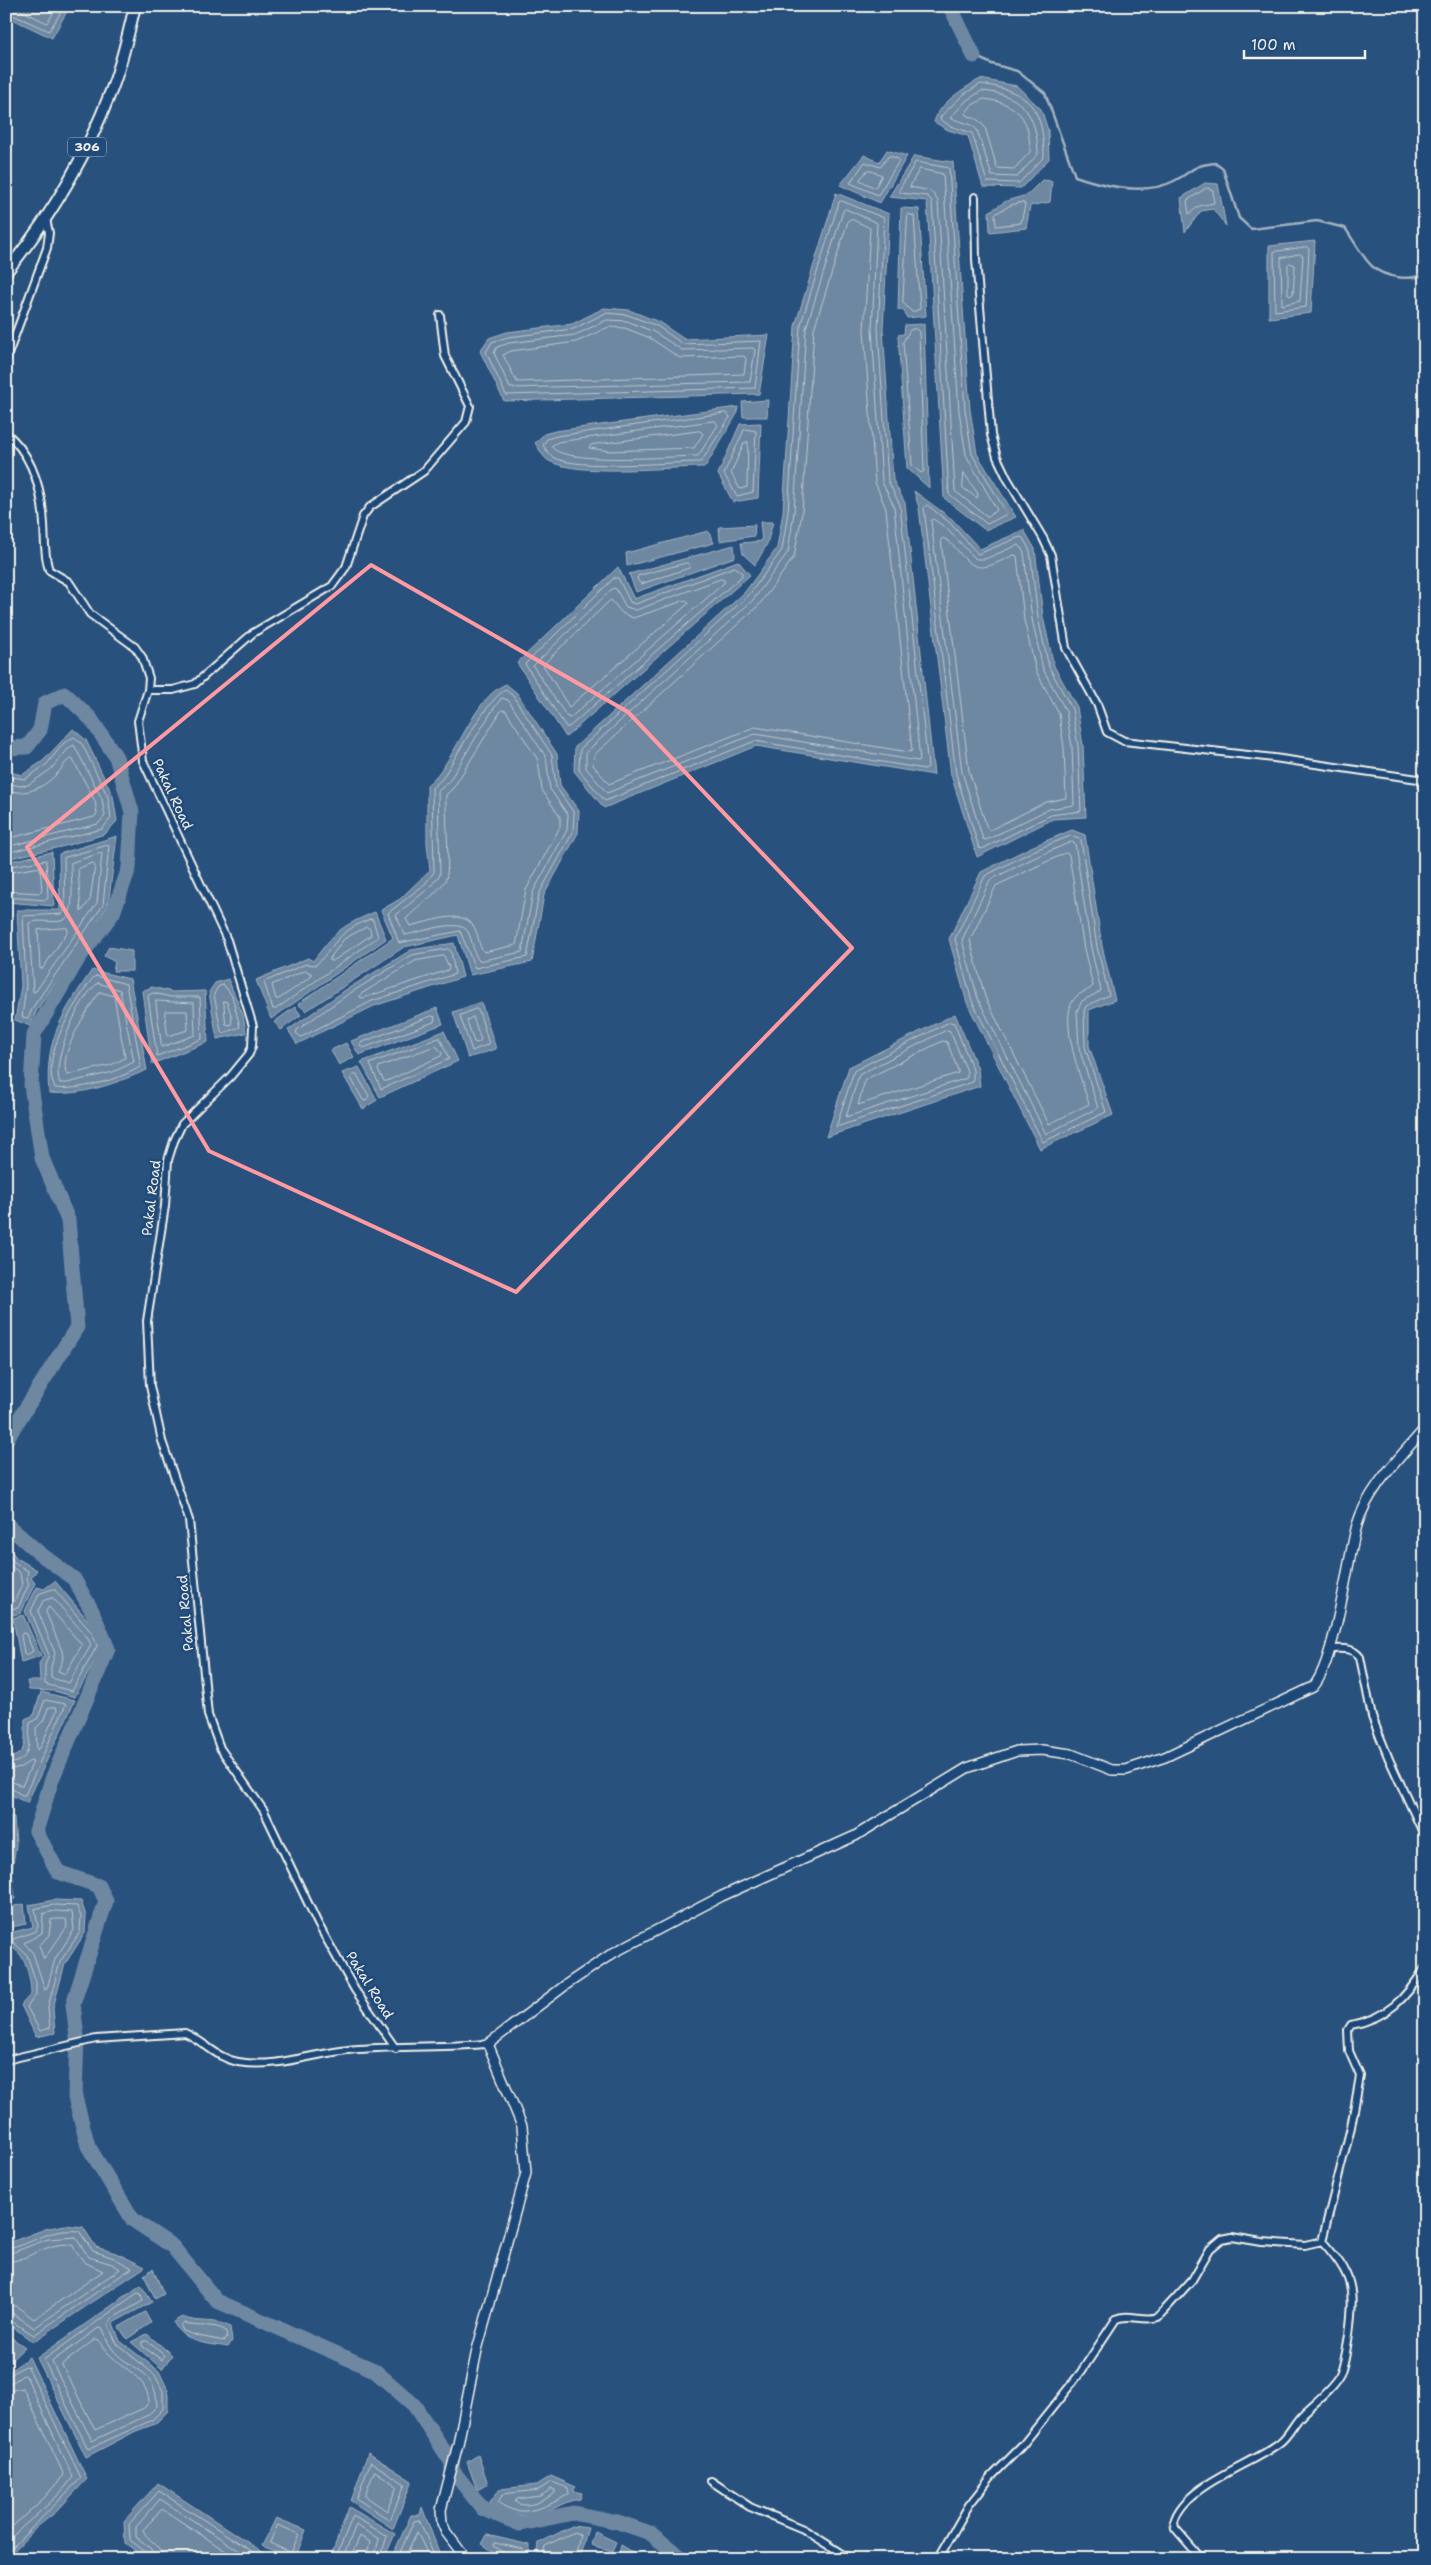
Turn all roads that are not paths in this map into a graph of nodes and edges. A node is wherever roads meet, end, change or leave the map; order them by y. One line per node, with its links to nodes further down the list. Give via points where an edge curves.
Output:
1 (135, 6): 3 (main road, 306, via 112,90 90,141)
2 (975, 197): 9 (street, via 976,260 991,435 1007,478 1051,555 1066,648 1097,704 1107,732 1124,741)
3 (46, 219): 4 (main road, 306); 6 (street, via 49,233 47,248)
4 (6, 272)
5 (440, 315): 8 (street, via 445,356 470,406 466,422 424,470 370,507 363,516 346,567 332,586 253,633 195,684 173,690)
6 (6, 360)
7 (6, 433): 8 (street, Pakal Road, via 24,452 40,490 45,558 49,570 69,582 90,614 139,652 147,671)
8 (148, 690): 15 (street, Pakal Road, via 138,721 143,761 227,940 254,1036 249,1054 182,1124 174,1141 168,1160 165,1206 147,1321 150,1386 162,1441 189,1520 208,1715 220,1748 274,1830 322,1932 355,1990)
9 (1425, 780)
10 (1425, 1428): 11 (street, via 1375,1489 1358,1524)
11 (1330, 1649): 12 (street, via 1349,1649 1360,1657 1372,1717); 14 (street, via 1320,1679 1313,1687 1166,1757 1126,1770 1112,1770 1071,1754 1018,1751 967,1768 855,1836 722,1896 613,1953 566,1984)
12 (1425, 1837)
13 (1425, 1968): 17 (street, via 1408,1994 1386,2012 1351,2025 1348,2030 1349,2051 1360,2076 1351,2127)
14 (488, 2044): 15 (street); 19 (street, via 522,2126 526,2173 477,2350 441,2510 442,2523)
15 (396, 2049): 16 (street, via 357,2049 264,2064 236,2062 215,2054 184,2033 96,2038)
16 (6, 2060)
17 (1322, 2241): 21 (street, via 1305,2244 1232,2237 1222,2239 1210,2249 1192,2280 1158,2317 1124,2316 1116,2319 1081,2372 969,2505); 22 (street, via 1339,2259 1352,2288 1348,2340 1340,2375 1281,2442 1191,2497 1176,2517 1176,2528 1200,2557)
18 (711, 2481): 20 (street, via 750,2507 803,2529)
19 (466, 2559)
20 (851, 2559)
21 (938, 2559)
22 (1198, 2559)

